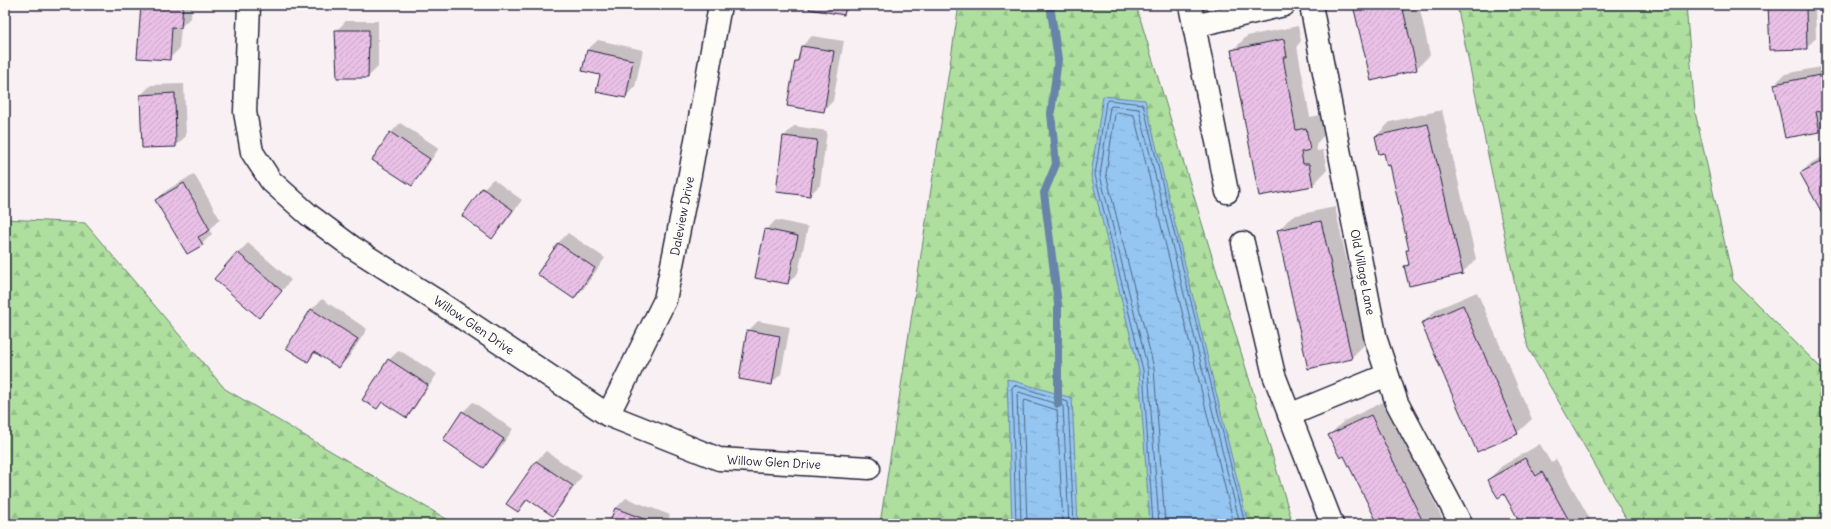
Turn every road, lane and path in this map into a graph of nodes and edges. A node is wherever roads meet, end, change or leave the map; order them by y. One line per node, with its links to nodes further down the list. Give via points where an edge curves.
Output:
1 (249, 5): 10 (street, Willow Glen Drive, via 245,112 252,152 271,181 309,215 352,247)
2 (720, 5): 10 (street, Daleview Drive, via 665,300)
3 (1284, 5): 5 (street)
4 (1311, 5): 8 (street, Old Village Lane, via 1376,340)
5 (1192, 15): 6 (street)
6 (1227, 192)
7 (1243, 243): 9 (street, via 1274,375)
8 (1387, 375): 9 (street); 13 (street, Old Village Lane, via 1397,403)
9 (1289, 414): 12 (street)
10 (608, 415): 11 (street, Willow Glen Drive, via 719,459)
11 (869, 468)
12 (1332, 524)
13 (1462, 524)

